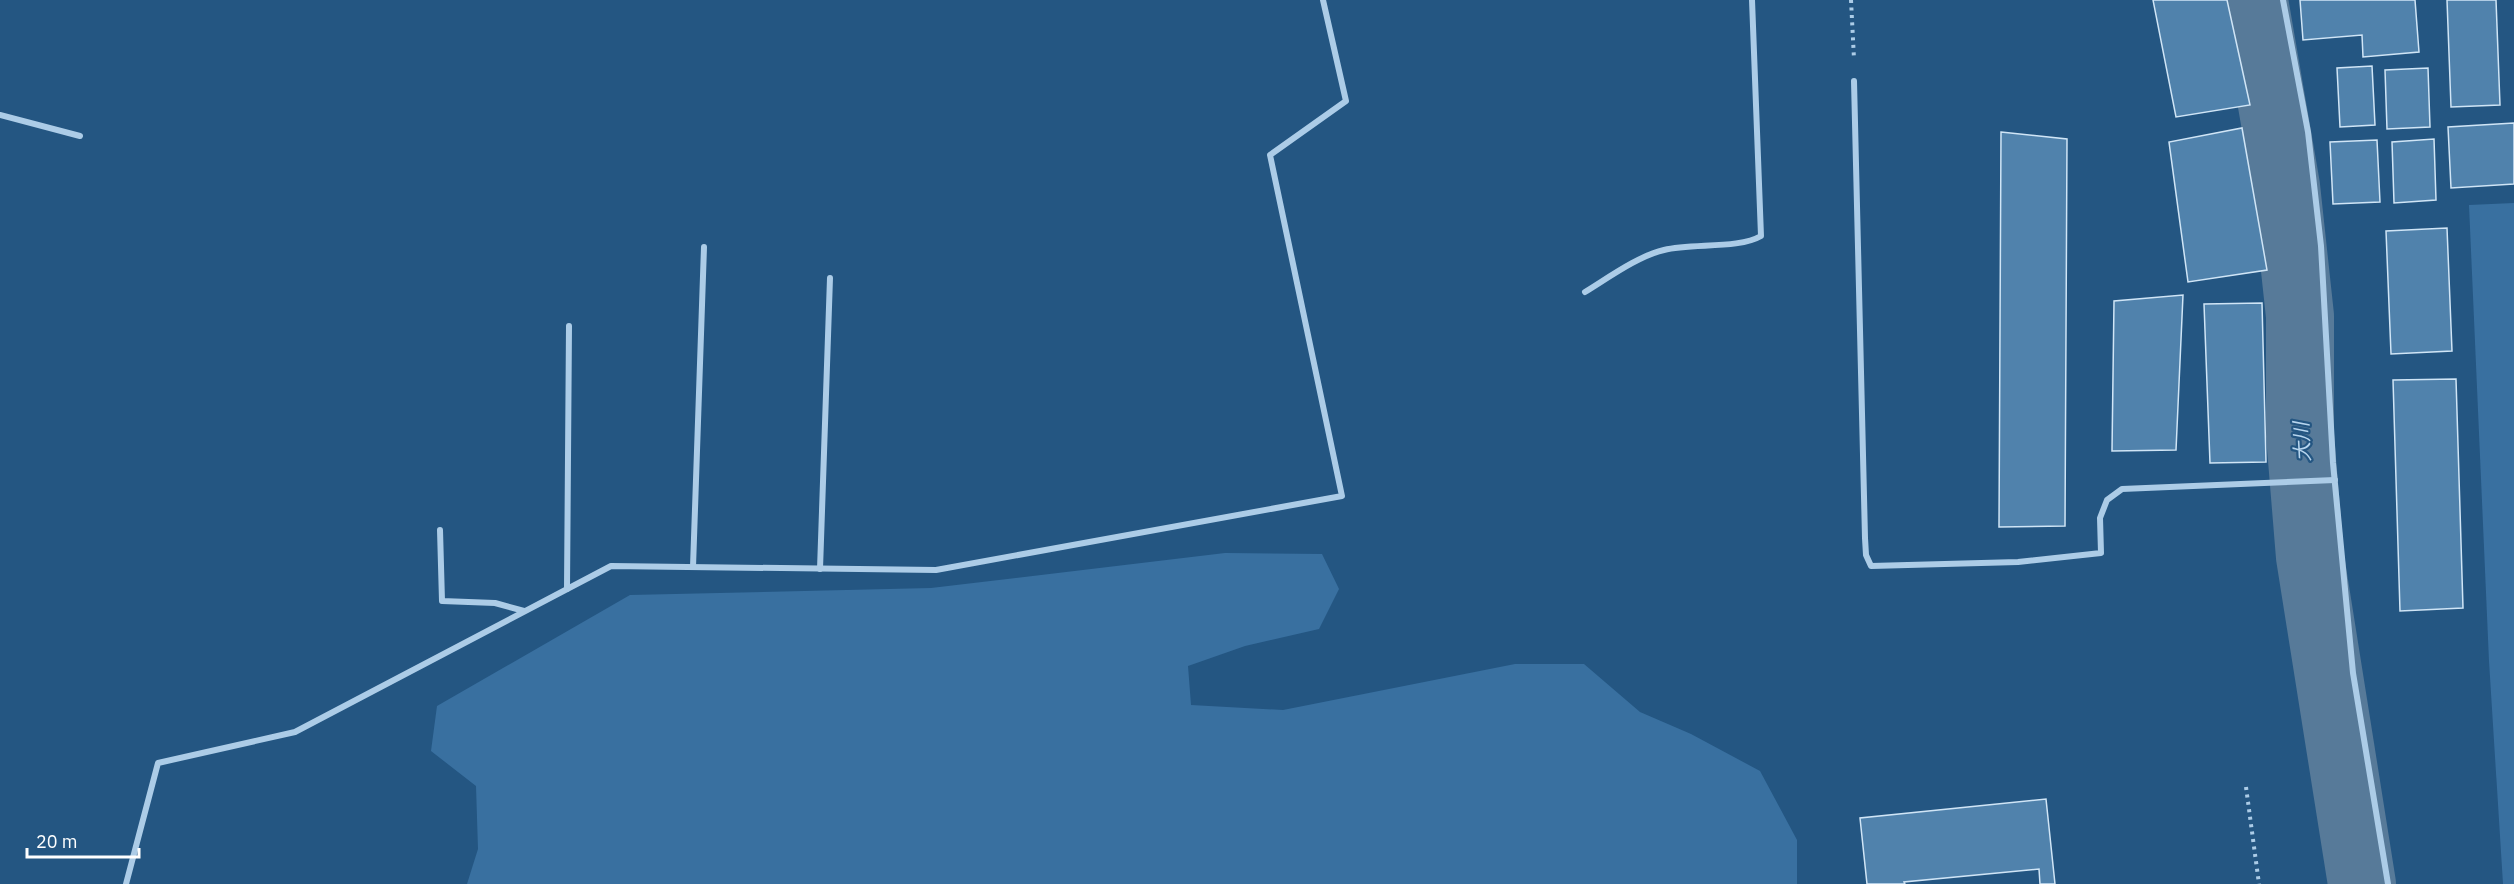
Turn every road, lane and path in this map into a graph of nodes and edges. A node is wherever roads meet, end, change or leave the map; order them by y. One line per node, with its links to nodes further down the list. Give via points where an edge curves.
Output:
1 (1323, 0): 15 (street, via 1346,101 1270,155 1342,496 936,570)
2 (1752, 0): 10 (street, via 1761,236 1751,242 1662,250)
3 (1851, 0): 5 (path)
4 (2283, 0): 12 (street, via 2308,132 2321,246)
5 (1854, 81): 12 (street, via 1865,538 1871,566 2018,562 2101,553 2100,518 2107,500 2122,489)
6 (0, 115): 7 (street)
7 (80, 136)
8 (704, 247): 14 (street)
9 (830, 278): 15 (street)
10 (1585, 292)
11 (569, 326): 16 (street)
12 (2333, 481): 21 (street, via 2353,673)
13 (440, 530): 17 (street, via 442,601 495,603)
14 (693, 567): 15 (street); 16 (street, via 611,566)
15 (820, 568)
16 (567, 589): 17 (street)
17 (525, 611): 19 (street, via 295,732 158,763)
18 (2246, 787): 20 (path)
19 (126, 884)
20 (2259, 884)
21 (2388, 884)

